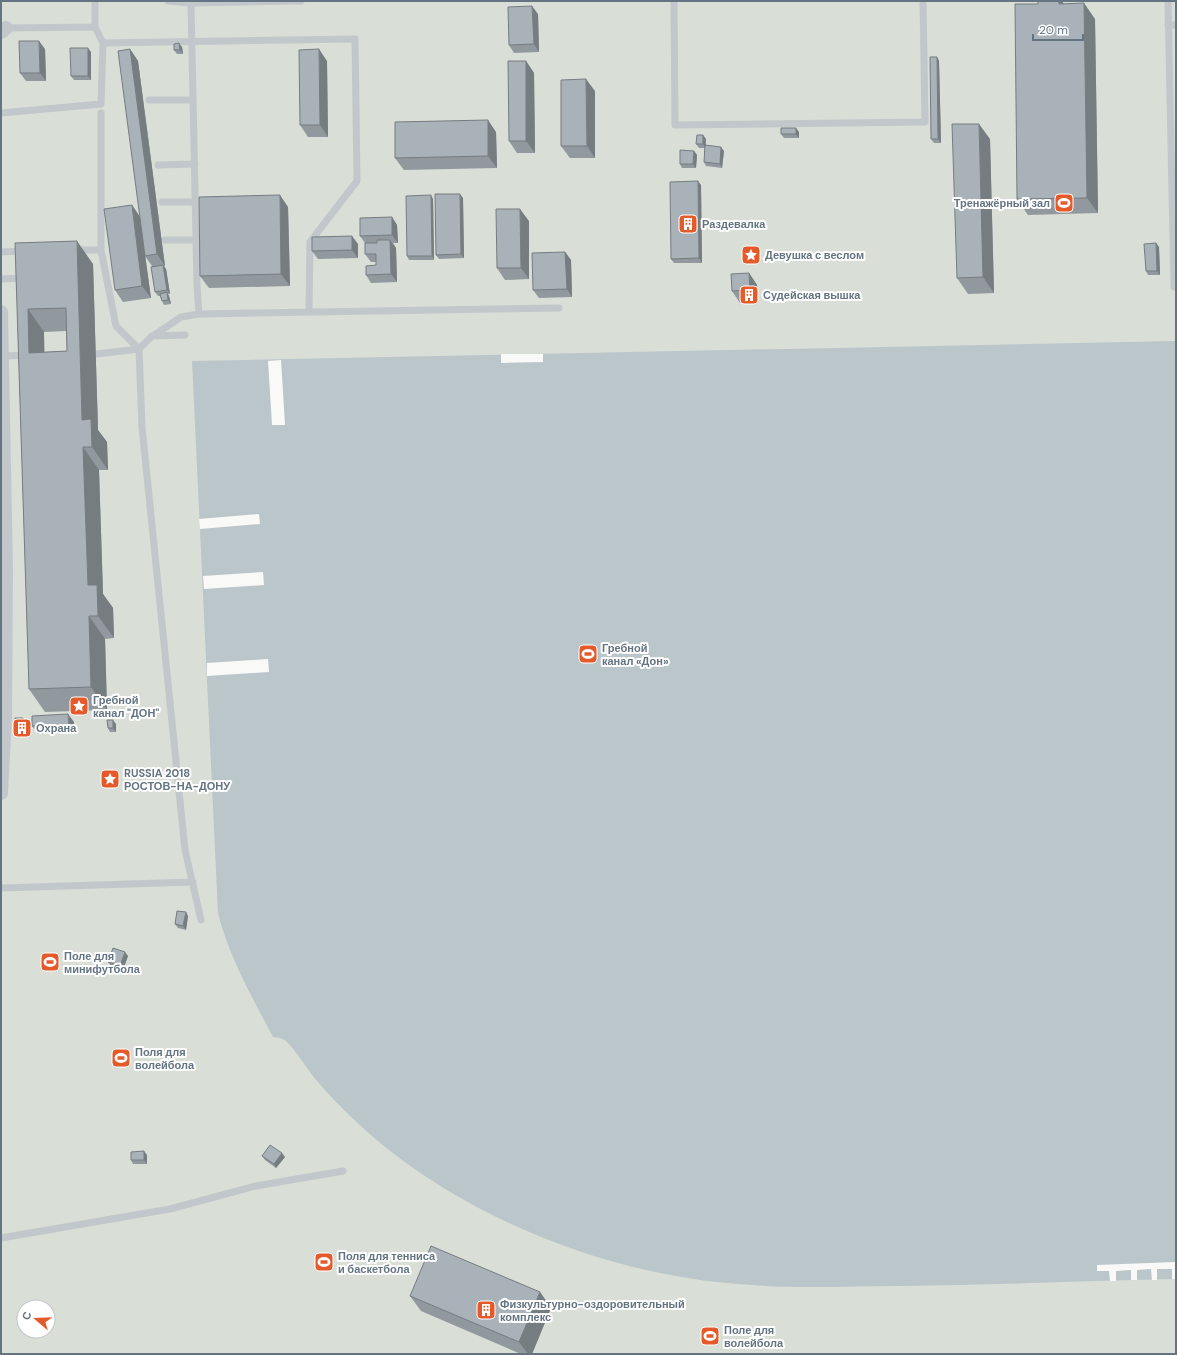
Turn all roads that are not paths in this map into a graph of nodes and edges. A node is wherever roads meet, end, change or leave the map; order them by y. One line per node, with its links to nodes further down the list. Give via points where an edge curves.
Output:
1 (95, 1): 10 (lane)
2 (168, 1): 7 (lane)
3 (301, 1): 7 (lane)
4 (674, 1): 5 (lane, via 675,125 925,122)
5 (923, 1)
6 (1168, 1): 9 (lane)
7 (191, 3): 12 (lane)
8 (1176, 24): 9 (lane)
9 (1168, 25): 30 (lane)
10 (95, 27): 11 (lane); 13 (lane)
11 (4, 30)
12 (192, 42): 13 (lane); 15 (lane); 33 (lane, via 355,39 357,181 310,242)
13 (103, 43): 16 (lane, via 101,104)
14 (149, 100): 15 (lane)
15 (193, 100): 18 (lane)
16 (1, 113)
17 (102, 113): 25 (lane)
18 (195, 164): 19 (lane); 21 (lane)
19 (158, 165)
20 (162, 202): 21 (lane)
21 (195, 202): 23 (lane)
22 (165, 240): 23 (lane)
23 (196, 240): 34 (lane)
24 (64, 250): 25 (lane)
25 (101, 250): 37 (lane, via 116,326)
26 (34, 251): 27 (lane)
27 (1, 252)
28 (1, 278): 29 (lane)
29 (28, 278)
30 (1176, 287)
31 (559, 308): 33 (lane)
32 (1, 312): 40 (street)
33 (309, 312): 34 (lane)
34 (199, 314): 36 (lane, via 181,317)
35 (185, 335): 36 (lane)
36 (152, 336): 37 (lane)
37 (139, 349): 38 (lane); 42 (lane, via 142,427 185,850)
38 (96, 354)
39 (34, 355): 40 (lane)
40 (3, 356): 41 (street, via 6,569 5,718)
41 (1, 793)
42 (193, 882): 43 (lane); 44 (lane)
43 (1, 888)
44 (201, 920)
45 (343, 1171): 46 (lane, via 256,1186 170,1209)
46 (1, 1238)

